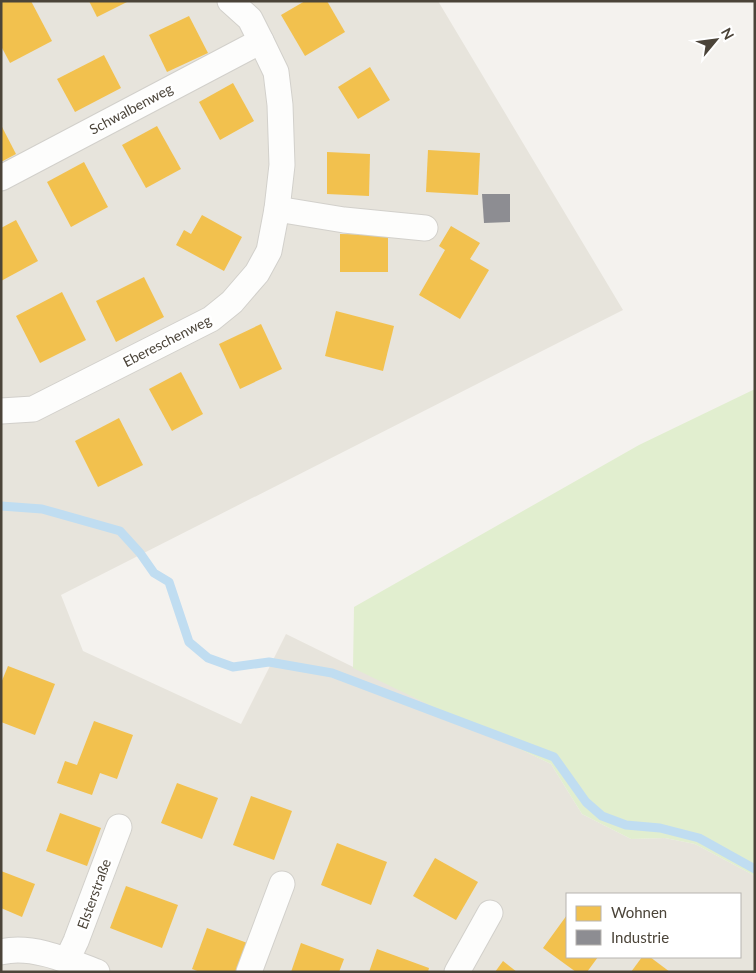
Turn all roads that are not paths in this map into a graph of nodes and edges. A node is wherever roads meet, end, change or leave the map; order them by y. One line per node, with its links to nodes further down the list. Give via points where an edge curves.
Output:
1 (230, 1): 2 (street, Ebereschenweg, via 250,19)
2 (261, 41): 3 (street, Schwalbenweg); 4 (street, Ebereschenweg, via 276,72 280,105 282,165)
3 (1, 178)
4 (277, 210): 5 (street); 6 (street, Ebereschenweg, via 269,251 258,273 232,302 211,319 33,409)
5 (425, 228)
6 (1, 411)
7 (119, 827): 11 (street, Elsterstraße)
8 (282, 884): 13 (street)
9 (490, 913): 14 (street)
10 (1, 952): 11 (street, via 10,949 44,953)
11 (67, 960): 12 (street)
12 (96, 972)
13 (249, 972)
14 (457, 972)

